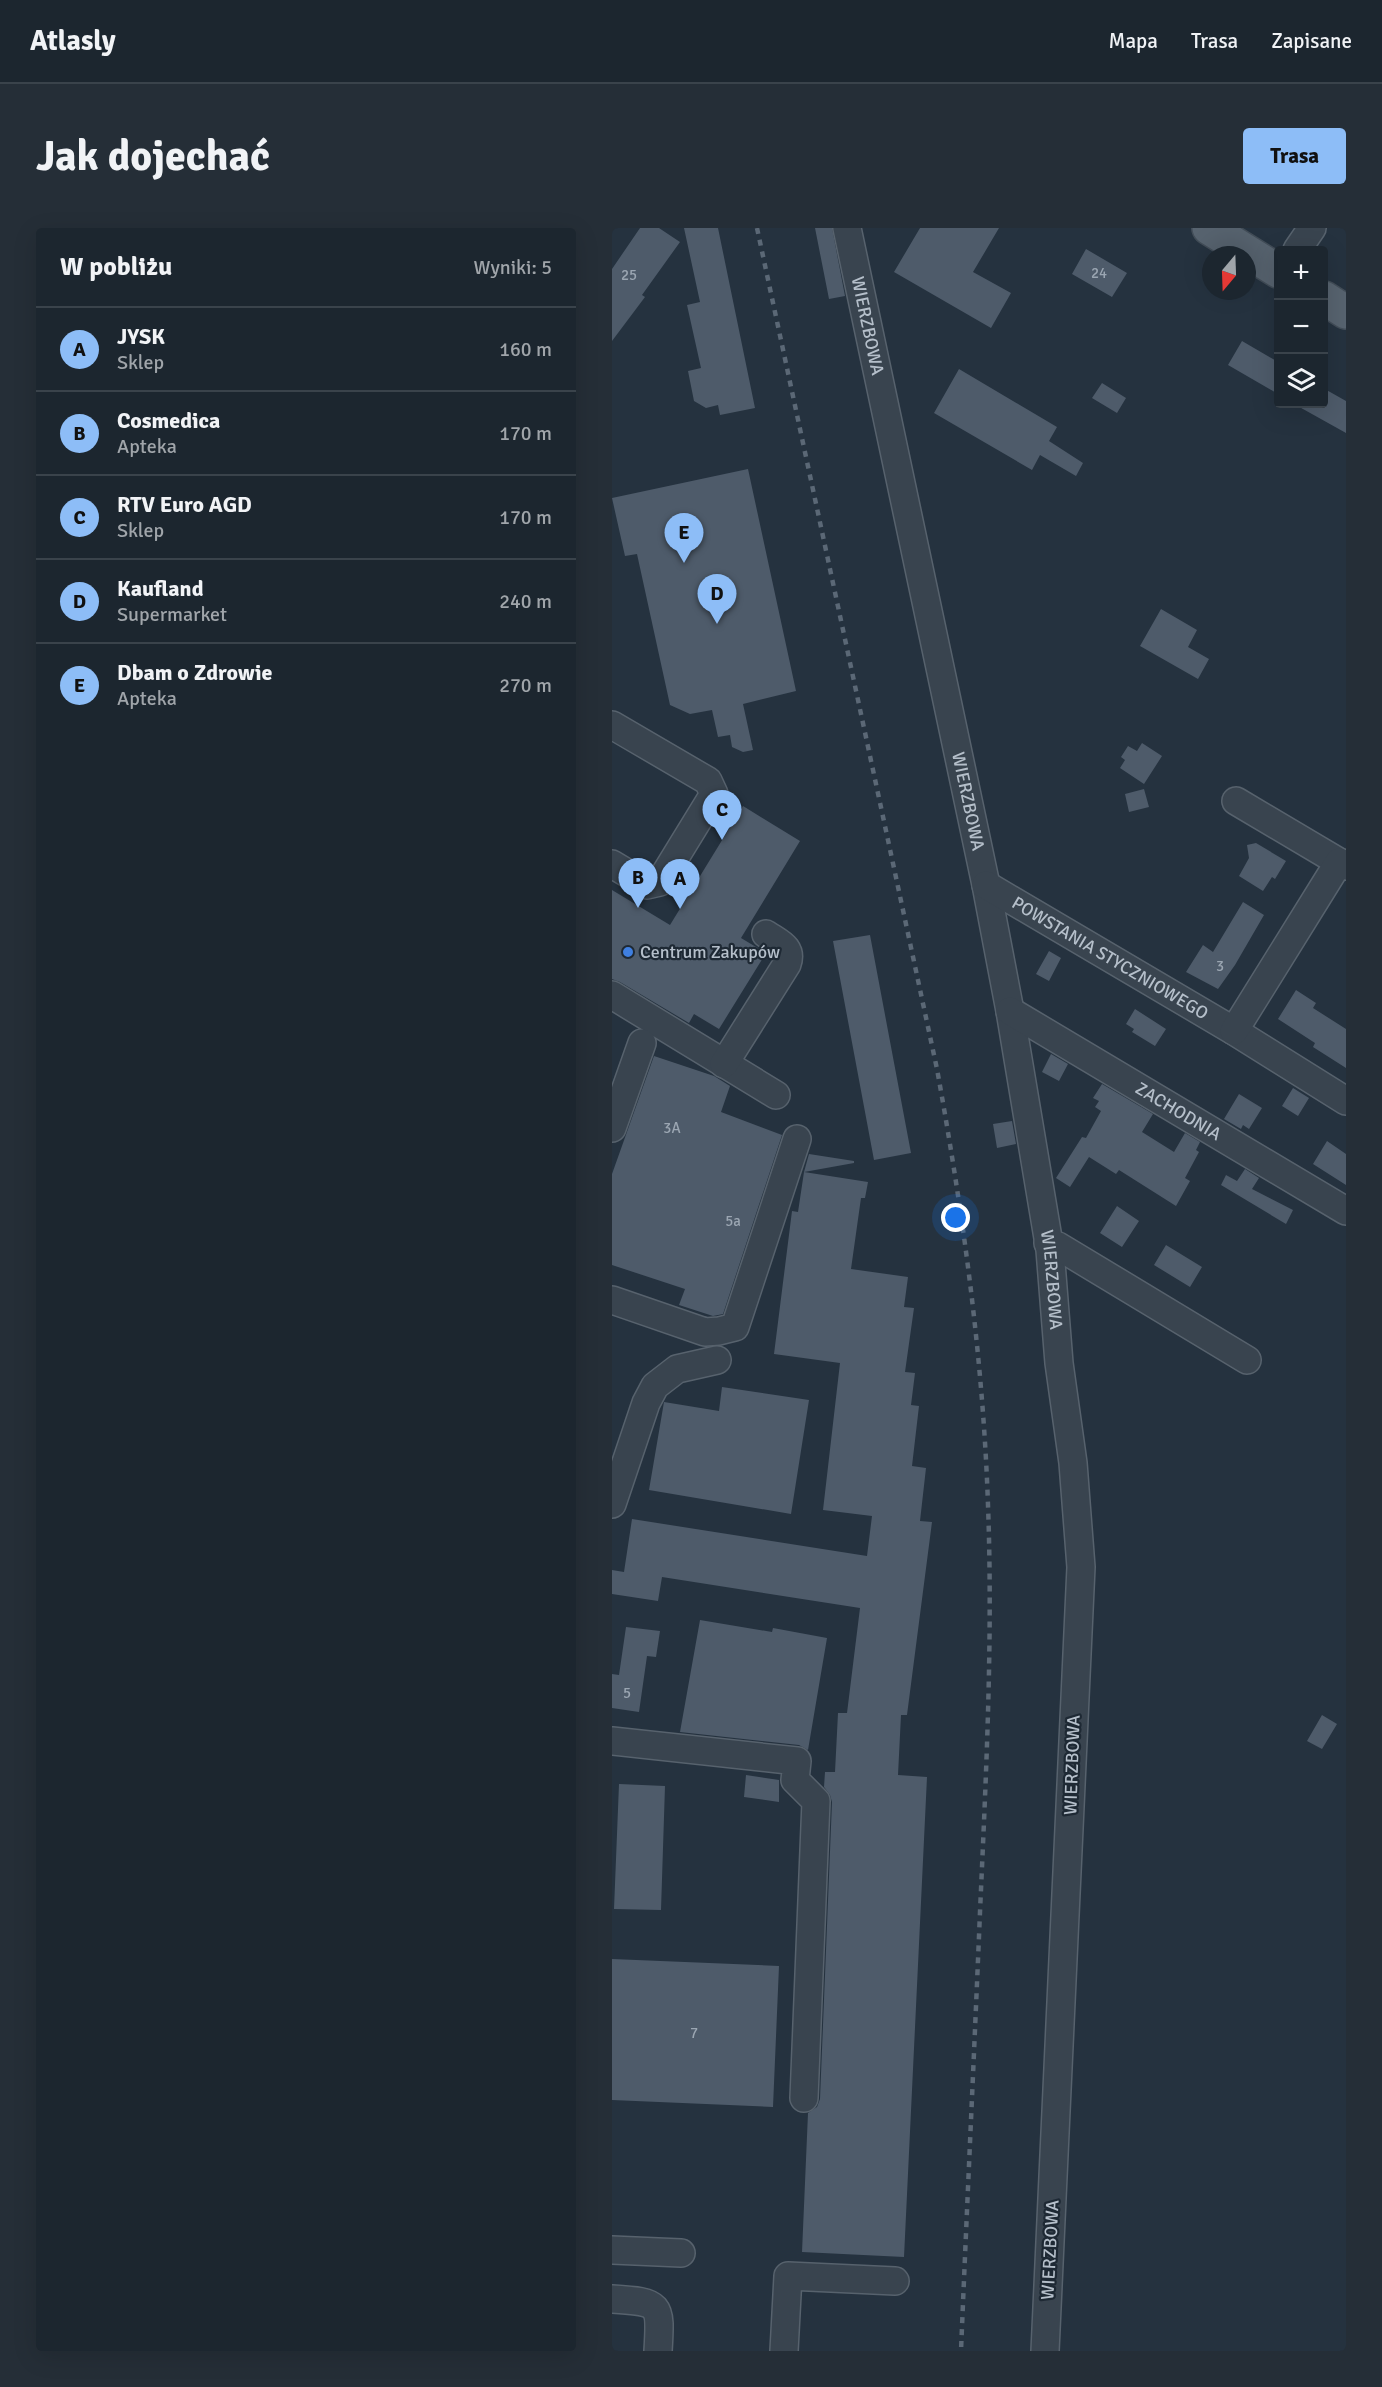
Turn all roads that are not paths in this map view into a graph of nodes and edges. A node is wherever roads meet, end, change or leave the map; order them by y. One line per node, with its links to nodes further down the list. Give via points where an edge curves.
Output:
1 (847, 228): 12 (street, WIERZBOWA)
2 (1209, 228): 5 (main road)
3 (1312, 228): 4 (street)
4 (1300, 246)
5 (1274, 269)
6 (1326, 300): 7 (main road)
7 (1346, 312)
8 (612, 725): 10 (street, via 708,781 714,794 656,885 647,885)
9 (1236, 801): 11 (street)
10 (612, 864)
11 (1342, 864): 16 (street)
12 (986, 885): 15 (street, WIERZBOWA); 16 (street, POWSTANIA STYCZNIOWEGO)
13 (766, 934): 18 (street, via 788,948 790,956)
14 (612, 995): 18 (street)
15 (1010, 1011): 23 (street, ZACHODNIA); 24 (street, WIERZBOWA)
16 (1234, 1031): 20 (street, POWSTANIA STYCZNIOWEGO)
17 (642, 1043): 21 (street)
18 (724, 1064): 19 (street)
19 (776, 1095)
20 (1346, 1101)
21 (612, 1128)
22 (797, 1139): 25 (street, via 735,1327 705,1332)
23 (1346, 1211)
24 (1048, 1243): 27 (street); 37 (street, WIERZBOWA, via 1081,1568)
25 (612, 1300)
26 (717, 1360): 28 (street, via 677,1369 655,1386)
27 (1247, 1360)
28 (612, 1504)
29 (612, 1741): 30 (street, via 797,1761 795,1780 816,1801)
30 (804, 2098)
31 (612, 2250): 32 (street)
32 (681, 2253)
33 (895, 2281): 36 (street, via 788,2276)
34 (612, 2299): 35 (street, via 643,2301 655,2307 660,2317)
35 (658, 2351)
36 (784, 2351)
37 (1045, 2351)

